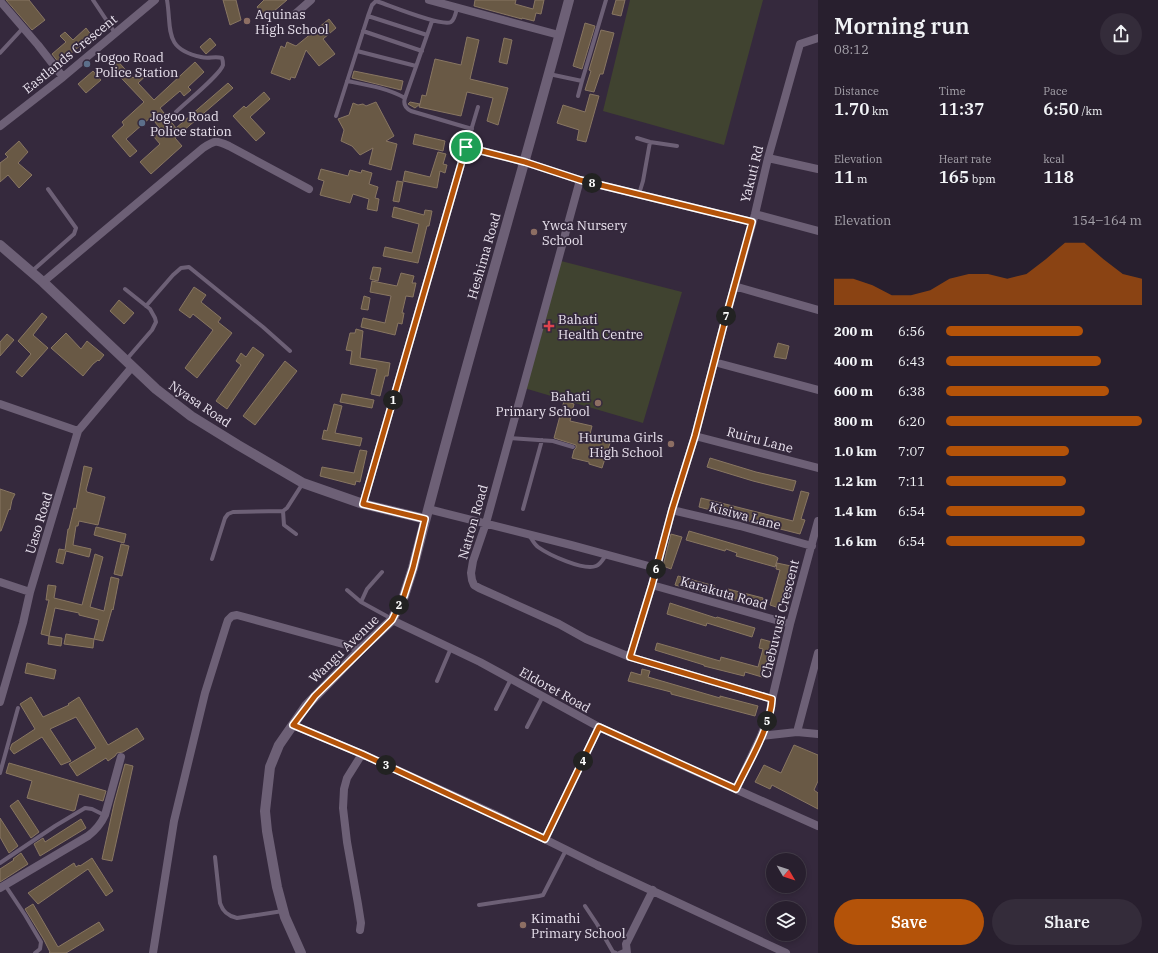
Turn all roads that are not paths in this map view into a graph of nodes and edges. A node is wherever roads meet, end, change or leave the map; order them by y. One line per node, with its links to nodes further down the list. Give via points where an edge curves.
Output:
1 (93, 0): 15 (lane)
2 (155, 0): 15 (street, Eastlands Crescent)
3 (167, 0): 30 (lane, via 169,26 177,47 195,56 222,58 223,62 223,66 214,77)
4 (311, 0): 10 (street)
5 (429, 0): 9 (street)
6 (569, 0): 17 (street, Heshima Road)
7 (606, 0): 26 (lane)
8 (0, 1): 13 (street)
9 (457, 8): 12 (lane, via 451,21 443,23); 17 (street)
10 (294, 15)
11 (368, 16): 12 (lane, via 372,4 377,1); 14 (lane); 16 (lane)
12 (432, 20): 16 (lane)
13 (23, 28): 21 (lane); 24 (street)
14 (363, 31): 19 (lane); 20 (lane)
15 (115, 33): 24 (street, Eastlands Crescent)
16 (427, 35): 19 (lane)
17 (559, 35): 23 (street, Heshima Road)
18 (818, 38): 38 (street, Yakuti Rd, via 800,44)
19 (422, 50): 22 (lane)
20 (357, 51): 22 (lane); 25 (lane)
21 (0, 53)
22 (416, 66): 28 (lane)
23 (548, 74): 26 (lane); 39 (street, Heshima Road)
24 (63, 77): 32 (street, Eastlands Crescent)
25 (347, 81): 28 (lane, via 387,90); 31 (lane)
26 (582, 81): 27 (lane)
27 (578, 96)
28 (405, 98): 33 (lane, via 404,105 410,111)
29 (478, 107): 33 (lane)
30 (176, 112)
31 (336, 116)
32 (0, 126)
33 (472, 129): 37 (lane)
34 (637, 138): 35 (lane)
35 (650, 142): 36 (lane); 44 (lane)
36 (677, 146)
37 (466, 147): 39 (street); 66 (street)
38 (768, 158): 40 (street); 45 (street, Yakuti Rd)
39 (525, 162): 41 (street); 70 (street, Heshima Road)
40 (818, 169)
41 (580, 180): 44 (street); 61 (street, Natron Road)
42 (48, 189): 48 (lane, via 76,228 74,234)
43 (309, 189): 49 (street, via 229,146 214,141 202,148)
44 (639, 194): 45 (street)
45 (753, 218): 46 (street); 50 (street, Yakuti Rd)
46 (818, 231)
47 (0, 245): 48 (street, Nyasa Road)
48 (31, 272): 49 (street, Nyasa Road)
49 (43, 282): 56 (street, Nyasa Road)
50 (734, 286): 53 (street); 55 (street, Yakuti Rd)
51 (125, 289): 52 (lane)
52 (146, 306): 54 (lane, via 173,275 181,268 189,267); 56 (lane, via 155,318 155,326)
53 (818, 310)
54 (290, 352)
55 (714, 362): 57 (street); 60 (street, Yakuti Rd)
56 (129, 364): 59 (street, Uaso Road); 65 (street, Nyasa Road, via 191,416)
57 (818, 390)
58 (0, 404): 59 (street)
59 (78, 431): 83 (street, Uaso Road)
60 (695, 436): 64 (street, Ruiru Lane); 68 (street, Yakuti Rd)
61 (509, 438): 62 (lane); 72 (street, Natron Road)
62 (542, 440): 63 (lane); 67 (lane)
63 (573, 448)
64 (818, 468)
65 (303, 483): 66 (street, Nyasa Road); 69 (lane)
66 (363, 504): 70 (street, Nyasa Road)
67 (523, 509)
68 (672, 510): 75 (street, Kisiwa Lane); 78 (street, Yakuti Rd)
69 (283, 511): 74 (lane, via 284,525); 77 (lane, via 229,513 225,518)
70 (426, 514): 72 (street); 85 (street, Wangu Avenue, via 413,568 404,596)
71 (818, 521): 75 (street, Chebuvusi Crescent)
72 (486, 523): 73 (street); 90 (street, Natron Road, via 473,561 471,573 474,585 586,639)
73 (527, 533): 76 (street); 76 (lane, via 539,548 582,567 600,564)
74 (296, 534)
75 (812, 546): 86 (street, Chebuvusi Crescent)
76 (606, 554): 78 (street)
77 (212, 559)
78 (656, 568): 81 (street, Yakuti Rd)
79 (382, 572): 84 (lane, via 367,589)
80 (0, 582): 83 (street)
81 (652, 585): 86 (street, Karakuta Road); 90 (street, Yakuti Rd)
82 (347, 590): 84 (lane)
83 (30, 592): 95 (street, Uaso Road)
84 (361, 602): 85 (lane)
85 (392, 620): 87 (street, Eldoret Road); 88 (street, Wangu Avenue)
86 (790, 624): 94 (street, Chebuvusi Crescent)
87 (451, 648): 91 (street, Eldoret Road); 92 (lane)
88 (361, 649): 98 (street, Wangu Avenue, via 315,696); 122 (street, via 237,615 228,620 205,693 174,821)
89 (818, 653): 101 (street)
90 (630, 657): 94 (street, Natron Road)
91 (511, 679): 93 (street, Eldoret Road); 97 (lane)
92 (437, 681)
93 (543, 696): 99 (lane); 100 (street, Eldoret Road)
94 (772, 699): 103 (street, Chebuvusi Crescent)
95 (0, 702)
96 (18, 708): 106 (lane)
97 (496, 709)
98 (293, 725): 104 (street); 118 (street, Wangu Avenue, via 279,745 270,767 265,811)
99 (527, 727)
100 (599, 727): 107 (street, Eldoret Road); 110 (street)
101 (797, 732): 102 (street); 103 (street)
102 (818, 734)
103 (761, 736): 107 (street, Chebuvusi Crescent)
104 (362, 754): 110 (street); 119 (street, via 347,778 343,808 361,922)
105 (121, 757): 108 (street)
106 (0, 773)
107 (736, 789): 109 (street, Eldoret Road)
108 (105, 815): 113 (lane, via 92,808 85,808); 114 (street, via 101,824 88,836)
109 (818, 826)
110 (545, 839): 111 (street)
111 (566, 850): 115 (street); 116 (lane, via 543,895)
112 (215, 857): 118 (lane, via 220,904 230,916 237,918)
113 (0, 862)
114 (2, 887): 121 (lane, via 25,915 41,942 40,949)
115 (653, 890): 120 (street); 124 (street)
116 (479, 905)
117 (585, 906): 120 (lane, via 613,952)
118 (283, 911): 123 (street, Wangu Avenue)
119 (360, 930)
120 (622, 952)
121 (34, 953)
122 (153, 953)
123 (300, 953)
124 (786, 953)

